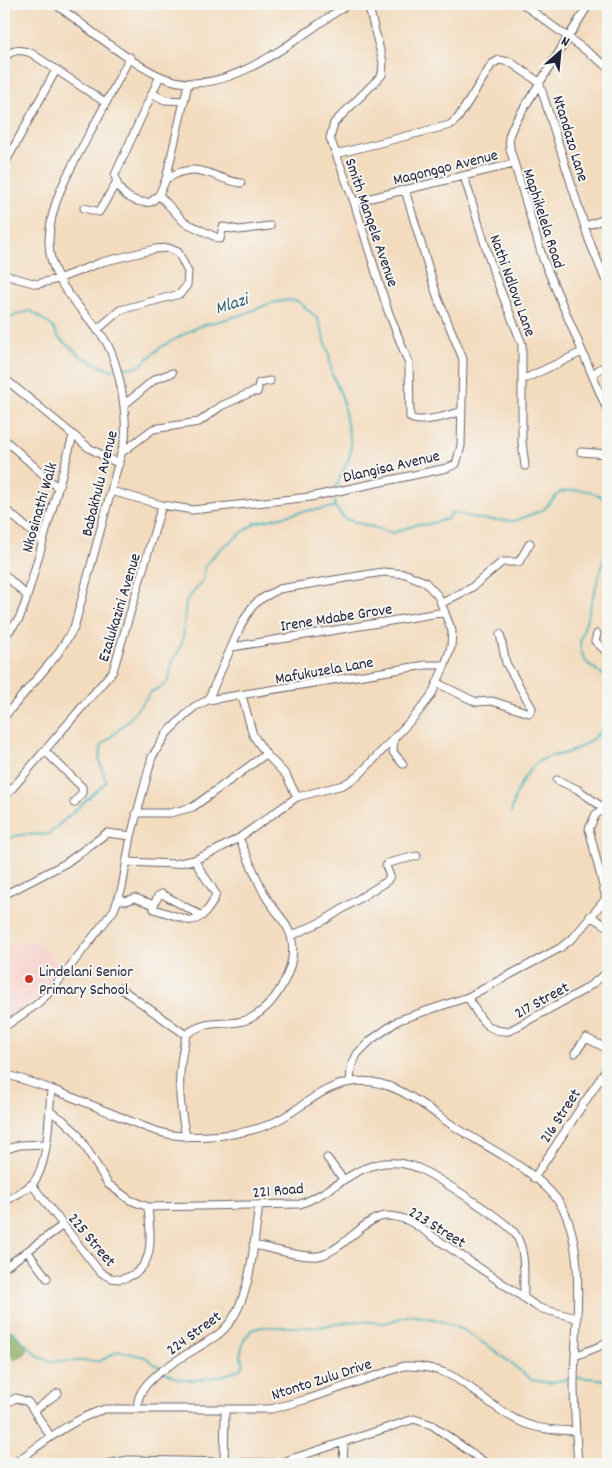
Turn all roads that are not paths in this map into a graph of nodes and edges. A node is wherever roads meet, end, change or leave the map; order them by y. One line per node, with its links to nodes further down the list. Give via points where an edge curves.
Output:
1 (55, 4): 7 (street)
2 (349, 4): 13 (street, via 238,74 208,84)
3 (368, 4): 17 (street, Smith Manqele Avenue, via 383,69 378,81 331,128 330,138)
4 (523, 4): 6 (street)
5 (589, 4): 6 (street, Maphikelela Road)
6 (568, 37): 9 (street); 12 (street, Maphikelela Road)
7 (130, 57): 11 (street); 16 (street, Babakhulu Avenue)
8 (4, 59): 10 (street, via 10,52 23,50)
9 (608, 67)
10 (56, 70): 16 (street); 19 (street)
11 (160, 76): 13 (street); 14 (street)
12 (539, 82): 17 (street, via 510,62 495,61 458,118 450,125); 18 (street, Maphikelela Road, via 511,130 509,141); 30 (street, Ntandazo Lane)
13 (188, 84): 15 (street)
14 (153, 94): 15 (street, via 165,100); 23 (street, via 117,168)
15 (184, 101): 21 (street)
16 (106, 103): 32 (street, Babakhulu Avenue, via 55,201 49,241)
17 (336, 154): 26 (street, Smith Manqele Avenue)
18 (513, 164): 20 (street, Maqongqo Avenue); 35 (street, Maphikelela Road, via 543,259)
19 (4, 165)
20 (464, 176): 24 (street, Maqongqo Avenue); 40 (street, Nathi Ndlovu Lane, via 494,274 522,344)
21 (166, 179): 22 (street, via 188,170 203,171); 25 (street)
22 (241, 183)
23 (116, 184): 25 (street, via 135,201 152,202); 27 (street, via 99,212)
24 (404, 190): 26 (street, Maqongqo Avenue); 43 (street, Dlangisa Avenue, via 437,296 462,353)
25 (159, 195): 29 (street, via 184,222 220,239 223,227 239,230)
26 (354, 202): 43 (street, Smith Manqele Avenue, via 387,308 409,364 410,417 421,421)
27 (84, 208)
28 (608, 218): 30 (street)
29 (270, 226)
30 (584, 226): 33 (street, Ntandazo Lane)
31 (4, 275): 32 (street, via 37,284)
32 (58, 279): 34 (street, Babakhulu Avenue); 34 (street, via 102,262 155,249 173,249 182,258 188,278 180,294 120,310)
33 (608, 286)
34 (97, 330): 42 (street, Babakhulu Avenue, via 106,342)
35 (582, 352): 38 (street, Maphikelela Road); 40 (street)
36 (608, 364): 38 (street)
37 (172, 373): 42 (street, via 155,379)
38 (592, 374): 44 (street, Maphikelela Road)
39 (4, 378): 45 (street)
40 (522, 380): 51 (street, Nathi Ndlovu Lane)
41 (270, 381): 48 (street, via 259,383 257,392 221,406 199,422 153,430)
42 (124, 405): 48 (street, Babakhulu Avenue, via 126,420)
43 (460, 412): 54 (street, Dlangisa Avenue, via 460,454 456,464 447,468 310,497 193,510)
44 (608, 412)
45 (73, 436): 50 (street, via 94,452); 52 (street, Nkosinathi Walk)
46 (4, 439): 52 (street)
47 (581, 452): 49 (street)
48 (121, 453): 50 (street, Babakhulu Avenue)
49 (608, 454)
50 (119, 464): 53 (street, Babakhulu Avenue)
51 (524, 466)
52 (57, 487): 56 (street, Nkosinathi Walk)
53 (111, 491): 54 (street, Dlangisa Avenue); 71 (street, Babakhulu Avenue, via 74,628 56,656)
54 (162, 505): 73 (street, Ezalukazini Avenue, via 114,671)
55 (4, 508): 56 (street)
56 (42, 541): 59 (street, Nkosinathi Walk)
57 (530, 543): 60 (street, via 519,562 502,562 471,588)
58 (4, 574): 59 (street)
59 (27, 596): 64 (street, Nkosinathi Walk, via 19,620)
60 (442, 603): 61 (street); 65 (street, via 425,582 396,572 279,589 259,600 246,614)
61 (445, 612): 65 (street, Irene Mdabe Grove); 67 (street, via 452,632)
62 (500, 634): 68 (street, via 506,663 532,708 530,712 497,702 476,702)
63 (597, 634): 66 (street, via 595,641)
64 (4, 638)
65 (232, 647): 70 (street)
66 (608, 653)
67 (445, 665): 68 (street); 69 (street, Mafukuzela Lane)
68 (437, 684): 72 (street, via 424,705)
69 (242, 696): 70 (street, Mafukuzela Lane); 74 (street, via 253,735)
70 (208, 700): 81 (street, via 194,707 161,741 147,768)
71 (4, 717)
72 (394, 737): 75 (street, via 393,752); 77 (street, via 355,779)
73 (45, 751): 78 (street, Ezalukazini Avenue); 79 (street, via 82,787 82,793)
74 (266, 754): 77 (street, via 286,775); 81 (street, via 194,807 170,813)
75 (403, 764)
76 (557, 780): 80 (street)
77 (297, 797): 83 (street)
78 (4, 798)
79 (74, 803)
80 (607, 809): 88 (street, via 596,814 589,829)
81 (136, 813): 82 (street)
82 (130, 836): 86 (street); 87 (street, via 107,834 66,863)
83 (239, 838): 85 (street); 94 (street, via 267,899)
84 (417, 856): 94 (street, via 388,863 390,876 387,882)
85 (194, 860): 86 (street, via 162,864); 91 (street, via 216,894)
86 (126, 862): 89 (street)
87 (4, 895)
88 (607, 897): 92 (street)
89 (118, 900): 90 (street, via 135,898); 98 (street, via 105,923 51,992)
90 (154, 905): 91 (street, via 154,909 188,920); 91 (street, via 162,894)
91 (202, 916)
92 (590, 916): 93 (street); 97 (street, via 574,937 560,948)
93 (608, 927)
94 (291, 936): 99 (street, via 288,970 278,991 265,1006 244,1020 203,1025)
95 (608, 972): 97 (street, 217 Street, via 577,995 509,1031 497,1031 487,1026)
96 (120, 988): 99 (street)
97 (468, 997): 104 (street, via 404,1017 362,1046 353,1060)
98 (4, 1027)
99 (186, 1035): 107 (street, via 178,1098)
100 (608, 1049): 101 (street, via 586,1038)
101 (575, 1053)
102 (608, 1067): 111 (street, 216 Street)
103 (4, 1074): 105 (street)
104 (350, 1082): 107 (street, via 316,1096 273,1123 228,1134); 111 (street, via 373,1082 403,1093)
105 (51, 1089): 106 (street); 107 (street, via 152,1130)
106 (49, 1111): 108 (street); 116 (street, 221 Road, via 77,1133 112,1188)
107 (186, 1136)
108 (45, 1144): 109 (street, via 20,1145); 113 (street, via 41,1166)
109 (4, 1150)
110 (327, 1158): 112 (street)
111 (534, 1178): 123 (street, via 556,1198 573,1232)
112 (343, 1179): 115 (street, 221 Road, via 320,1196 300,1204); 122 (street, 221 Road, via 369,1166 399,1163 420,1169 502,1220 514,1231 521,1246)
113 (32, 1184): 114 (street); 117 (street, 225 Street)
114 (4, 1203)
115 (259, 1205): 116 (street, 221 Road); 118 (street, 224 Street)
116 (148, 1207): 117 (street, 225 Street, via 150,1242 145,1265 138,1272 118,1280 99,1271)
117 (63, 1224): 119 (street)
118 (253, 1245): 122 (street, 223 Street, via 318,1256 333,1250 378,1217 388,1214 399,1216); 128 (street, 224 Street, via 245,1292 236,1315 219,1334 146,1383 136,1400)
119 (27, 1251): 120 (street); 121 (street)
120 (4, 1268)
121 (48, 1278)
122 (524, 1298): 123 (street, 223 Street, via 552,1313)
123 (576, 1318): 125 (street)
124 (608, 1341): 125 (street)
125 (575, 1356): 131 (street)
126 (58, 1393): 129 (street)
127 (4, 1404): 129 (street, via 16,1398 22,1399)
128 (138, 1409): 130 (street, Ntonto Zulu Drive); 132 (street, Ntonto Zulu Drive, via 105,1409 90,1414)
129 (35, 1410): 132 (street)
130 (225, 1411): 131 (street, Ntonto Zulu Drive, via 287,1406 386,1371 419,1366 434,1368 464,1382 519,1421 549,1429); 135 (street)
131 (576, 1431): 141 (street)
132 (52, 1437): 136 (street, Ntonto Zulu Drive)
133 (344, 1442): 134 (street); 139 (street); 140 (street, via 414,1419 432,1425)
134 (291, 1461): 135 (street)
135 (224, 1463): 138 (street)
136 (12, 1464)
137 (106, 1464): 138 (street, via 128,1460)
138 (197, 1464)
139 (343, 1464)
140 (487, 1464)
141 (578, 1464)

